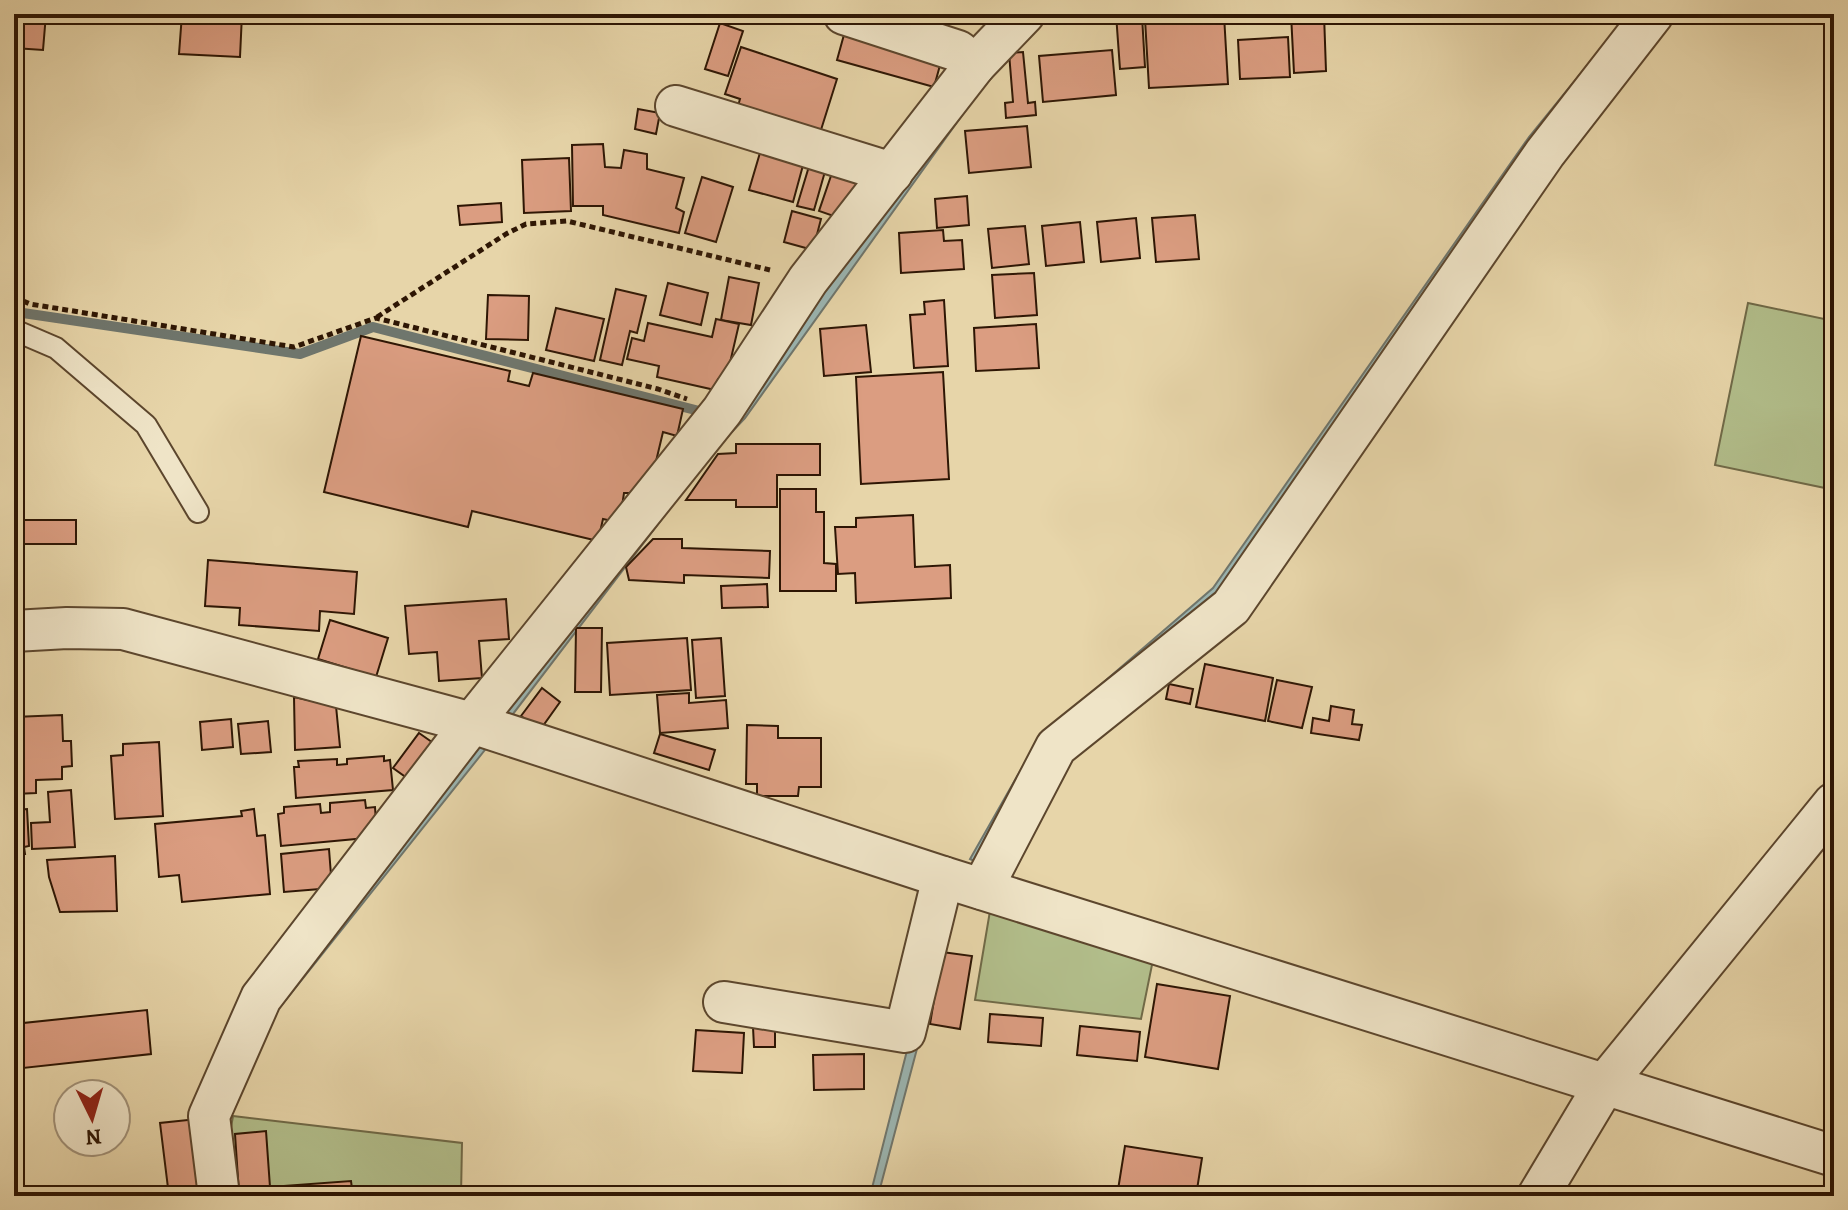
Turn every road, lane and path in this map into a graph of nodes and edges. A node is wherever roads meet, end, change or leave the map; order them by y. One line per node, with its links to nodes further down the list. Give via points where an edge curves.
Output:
1 (844, 14): 4 (street, via 958,51)
2 (1024, 14): 4 (street)
3 (1653, 14): 17 (street, via 1545,153 1231,607 1056,747)
4 (975, 65): 6 (street)
5 (676, 106): 6 (street)
6 (892, 173): 7 (street)
7 (808, 280): 9 (path, via 567,221 526,224); 11 (street)
8 (14, 297): 9 (path, via 30,304 294,347)
9 (376, 318): 11 (path, via 658,389)
10 (14, 330): 12 (lane, via 56,348 146,425)
11 (722, 411): 14 (street)
12 (198, 512)
13 (14, 631): 14 (street, via 123,629)
14 (472, 723): 16 (street); 21 (street, via 261,998 209,1116)
15 (1834, 803): 19 (street)
16 (943, 877): 17 (street); 18 (street, via 905,1032)
17 (982, 889): 19 (street)
18 (724, 1002)
19 (1605, 1084): 20 (street); 22 (street)
20 (1834, 1156)
21 (219, 1196)
22 (1538, 1196)

